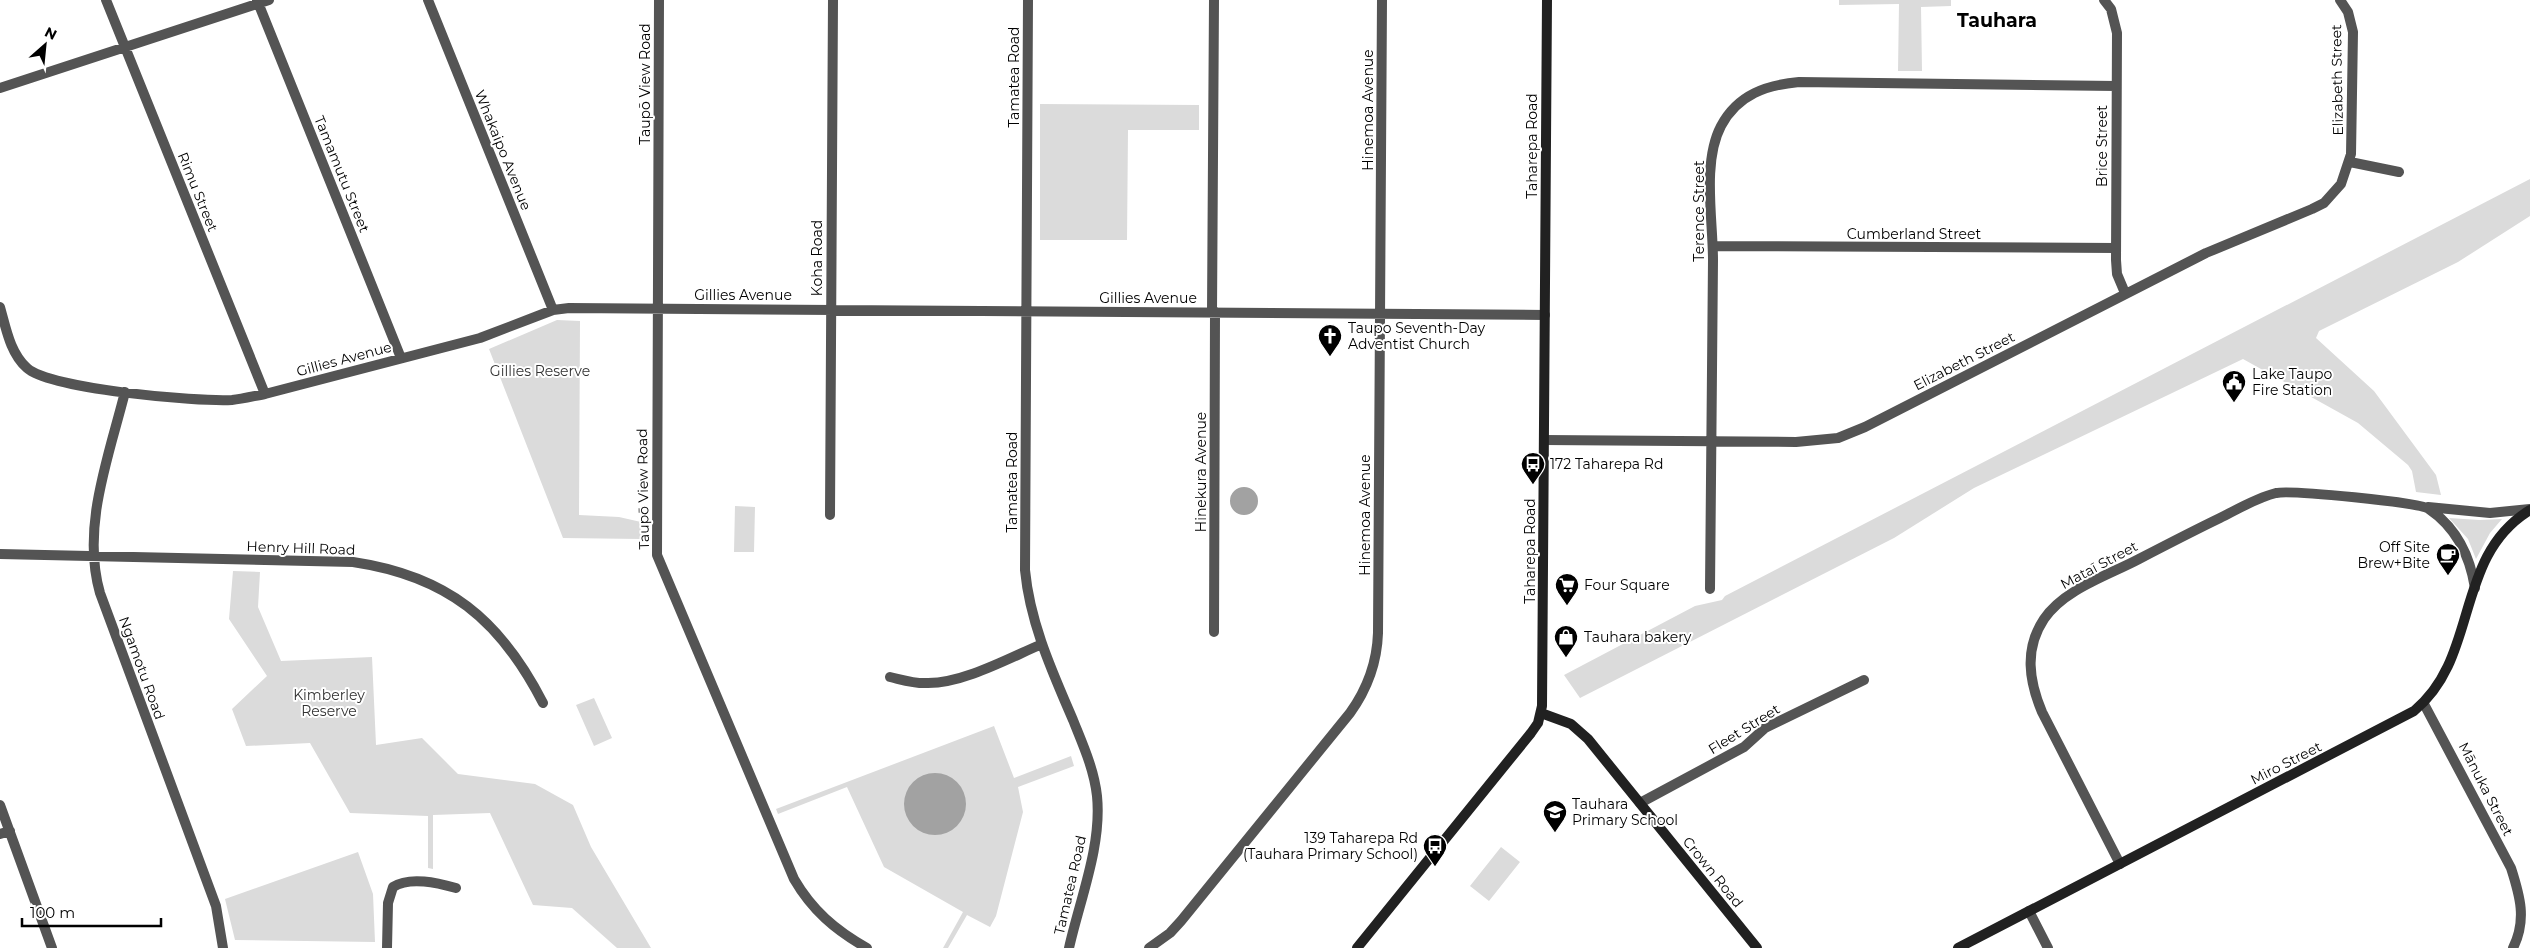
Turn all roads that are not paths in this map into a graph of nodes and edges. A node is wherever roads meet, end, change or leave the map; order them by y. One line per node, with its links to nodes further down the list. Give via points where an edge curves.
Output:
1 (106, 0): 13 (street, Rimu Street)
2 (269, 0): 12 (street)
3 (428, 0): 23 (street, Whakaipo Avenue)
4 (659, 0): 22 (street, Taupō View Road)
5 (832, 0): 24 (street, Koha Road)
6 (1028, 0): 25 (street, Tamatea Road)
7 (1214, 0): 26 (street, Hinekura Avenue)
8 (1382, 0): 27 (street, Hinemoa Avenue)
9 (1547, 0): 28 (street, Taharepa Road)
10 (2104, 0): 14 (street, Brice Street, via 2111,9 2117,32)
11 (2340, 0): 16 (street, Elizabeth Street, via 2348,12 2353,32)
12 (258, 2): 13 (street); 29 (street, Tamamutu Street)
13 (124, 47): 15 (street); 31 (street, Rimu Street)
14 (2116, 86): 18 (street, Terence Street, via 1799,82 1765,87 1740,102 1716,137 1711,166); 19 (street, Brice Street)
15 (0, 88)
16 (2350, 162): 17 (street); 20 (street, Elizabeth Street, via 2341,184 2324,202 2206,252)
17 (2399, 172)
18 (1713, 246): 19 (street, Cumberland Street); 33 (street, Terence Street)
19 (2116, 248): 20 (street, Brice Street, via 2118,274)
20 (2125, 293): 33 (street, Elizabeth Street, via 1838,438 1796,442)
21 (0, 307): 30 (street, Gillies Avenue, via 20,361 36,375)
22 (657, 309): 23 (street, Gillies Avenue); 24 (street, Gillies Avenue); 57 (street, Taupō View Road, via 655,531 659,561 794,878 806,900 820,915 835,929)
23 (553, 310): 29 (street, Gillies Avenue, via 480,338)
24 (831, 310): 25 (street, Gillies Avenue); 36 (street, Koha Road)
25 (1026, 311): 26 (street, Gillies Avenue); 42 (street, Tamatea Road, via 1025,570 1030,606)
26 (1214, 312): 27 (street, Gillies Avenue); 41 (street, Hinekura Avenue)
27 (1380, 313): 28 (street, Gillies Avenue); 59 (street, Hinemoa Avenue, via 1378,633 1372,672 1359,700 1344,720 1181,921)
28 (1545, 315): 32 (street, Taharepa Road)
29 (401, 358): 31 (street, Gillies Avenue)
30 (125, 392): 31 (street, Gillies Avenue, via 212,400); 38 (street, Ngamotu Road, via 97,506)
31 (265, 394)
32 (1544, 440): 33 (street, Elizabeth Street); 47 (street, Taharepa Road)
33 (1712, 441): 40 (street, Terence Street)
34 (2428, 508): 35 (street, Mataī Street, via 2490,513); 39 (street, via 2466,550); 51 (street, Mataī Street, via 2309,492 2275,494 2252,502 2071,594 2044,618 2030,652 2034,692)
35 (2530, 510): 39 (street, Miro Street, via 2516,518 2498,537)
36 (830, 515)
37 (0, 554): 38 (street, Henry Hill Road)
38 (92, 557): 45 (street, Henry Hill Road, via 353,562 397,570 437,587 476,612 515,653); 55 (street, Ngamotu Road, via 100,593 216,906)
39 (2475, 588): 46 (street, Miro Street, via 2446,673)
40 (1710, 589)
41 (1214, 632)
42 (1042, 644): 43 (street, via 957,679 912,683); 58 (street, Tamatea Road, via 1088,760 1097,795 1096,834)
43 (890, 677)
44 (1864, 680): 48 (street, Fleet Street, via 1765,728 1744,747)
45 (543, 703)
46 (2424, 704): 51 (street, Miro Street, via 2401,720); 64 (street, Mānuka Street, via 2511,868 2523,914)
47 (1541, 713): 48 (street, Crown Road, via 1560,719 1580,731); 60 (street, Taharepa Road, via 1531,733)
48 (1640, 803): 61 (street, Crown Road)
49 (0, 805): 50 (street)
50 (5, 832): 54 (street)
51 (2120, 864): 53 (street, Miro Street)
52 (456, 888): 56 (street, via 408,882 393,887 388,903)
53 (2028, 911): 62 (street, Miro Street); 63 (street)
54 (52, 948)
55 (223, 948)
56 (387, 948)
57 (866, 948)
58 (1069, 948)
59 (1149, 948)
60 (1357, 948)
61 (1757, 948)
62 (1958, 948)
63 (2048, 948)
64 (2514, 948)

